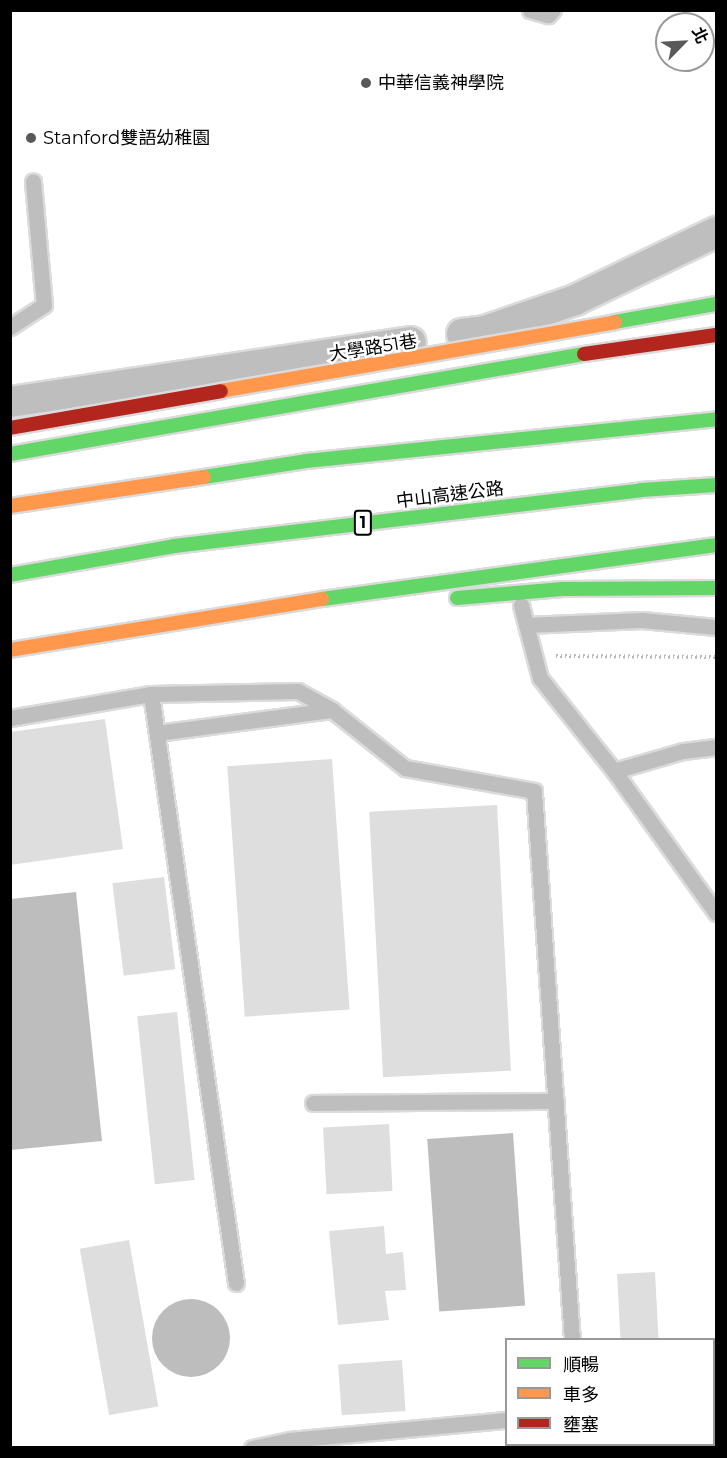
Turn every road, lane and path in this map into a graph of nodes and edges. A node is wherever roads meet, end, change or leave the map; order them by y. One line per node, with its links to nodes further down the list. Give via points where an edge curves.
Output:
1 (530, 10): 2 (lane, via 548,15)
2 (553, 10)
3 (33, 181): 6 (lane, via 44,305)
4 (711, 238): 8 (street, 大學路51巷, via 575,300 485,331)
5 (717, 304): 10 (highway, bridge)
6 (10, 327)
7 (717, 334): 11 (highway, via 504,366)
8 (10, 402)
9 (717, 419): 13 (highway, via 306,461)
10 (10, 428)
11 (10, 454)
12 (717, 485): 15 (highway, 中山高速公路 / 1, via 641,490 174,546)
13 (10, 506)
14 (717, 545): 20 (highway, via 410,584)
15 (10, 575)
16 (717, 588): 17 (highway, via 563,589)
17 (445, 599)
18 (409, 602): 20 (highway)
19 (521, 605): 21 (lane)
20 (183, 621): 23 (highway)
21 (526, 625): 22 (lane, via 642,620); 24 (lane)
22 (717, 627)
23 (10, 650)
24 (534, 656): 25 (path); 31 (lane, via 540,678)
25 (717, 657)
26 (151, 694): 27 (lane, via 298,691); 28 (lane); 29 (lane)
27 (332, 710): 29 (lane); 33 (lane, via 405,768 534,791)
28 (10, 718)
29 (157, 733): 35 (lane)
30 (717, 747): 31 (lane, via 683,751)
31 (614, 771): 32 (lane)
32 (717, 913)
33 (556, 1101): 34 (lane); 36 (lane)
34 (313, 1103)
35 (236, 1283)
36 (572, 1338)
37 (505, 1420): 38 (lane, via 289,1440)
38 (252, 1448)

